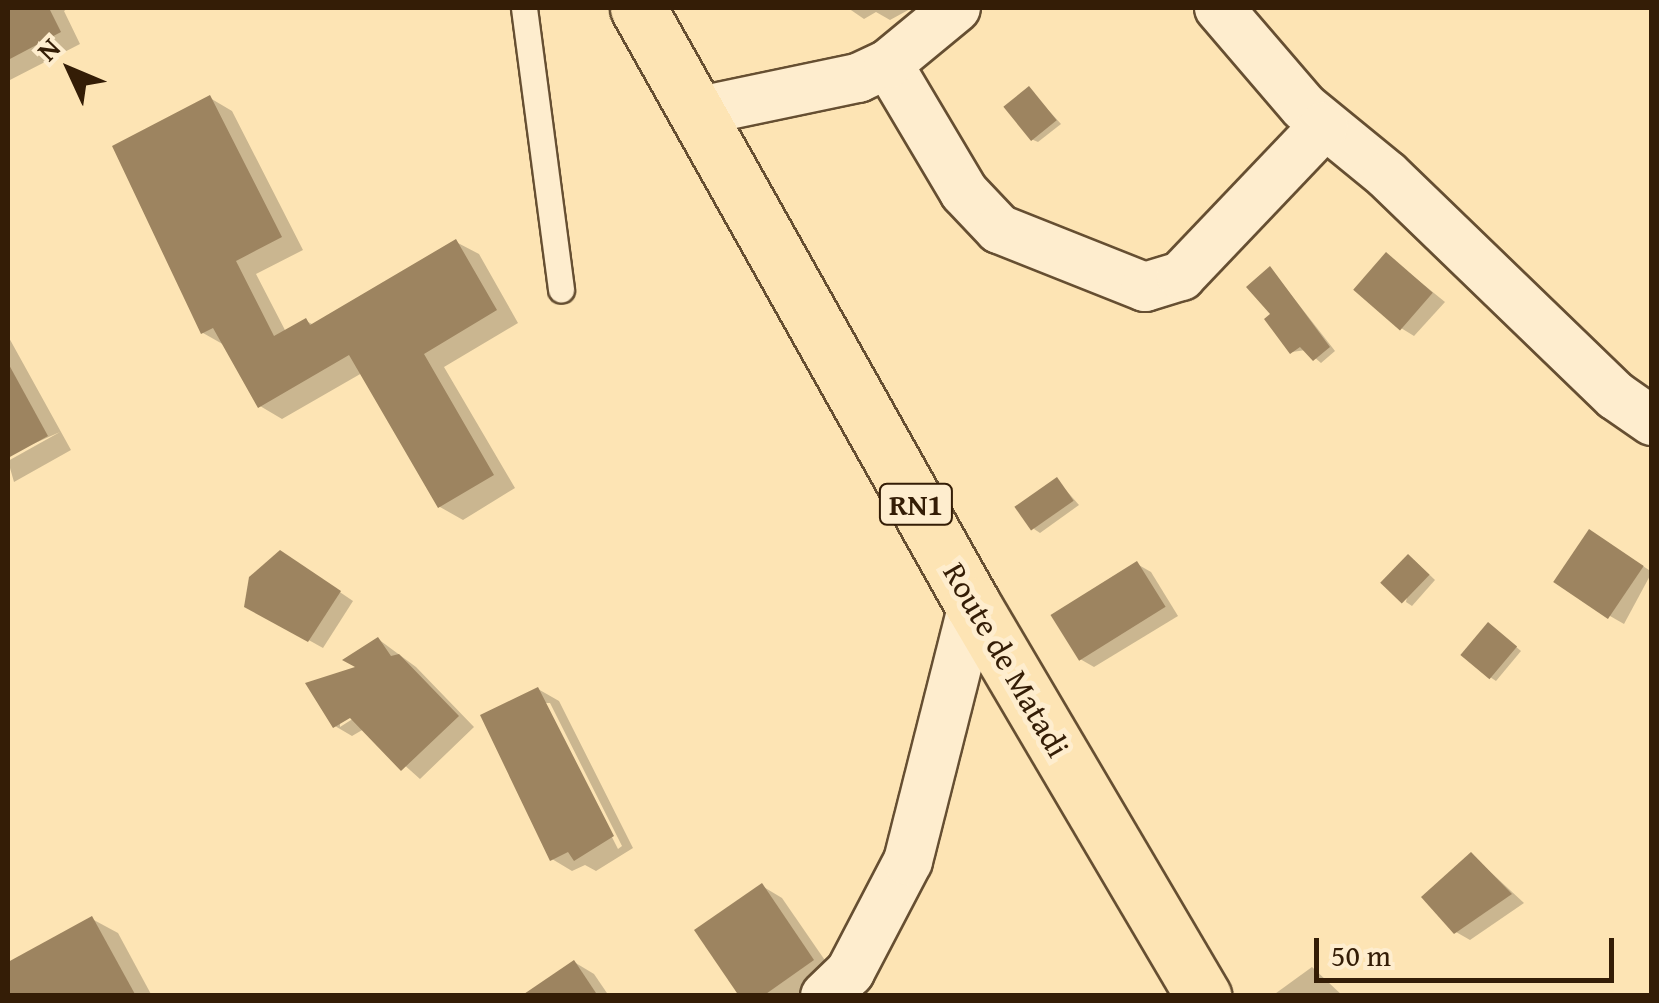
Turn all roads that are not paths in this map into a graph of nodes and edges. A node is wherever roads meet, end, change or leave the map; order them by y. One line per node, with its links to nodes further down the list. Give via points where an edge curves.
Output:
1 (524, 8): 8 (lane)
2 (638, 8): 6 (highway, Route de Matadi / RN1)
3 (1219, 8): 7 (street)
4 (959, 9): 5 (street)
5 (888, 64): 6 (street, via 858,78); 7 (street, via 964,192 998,229 1145,286 1181,276)
6 (696, 112): 10 (highway, Route de Matadi / RN1)
7 (1324, 126): 9 (street, via 1386,175 1616,396)
8 (560, 290)
9 (1652, 422)
10 (972, 605): 11 (street, via 908,861 850,972); 12 (highway, Route de Matadi / RN1)
11 (825, 996)
12 (1203, 996)

